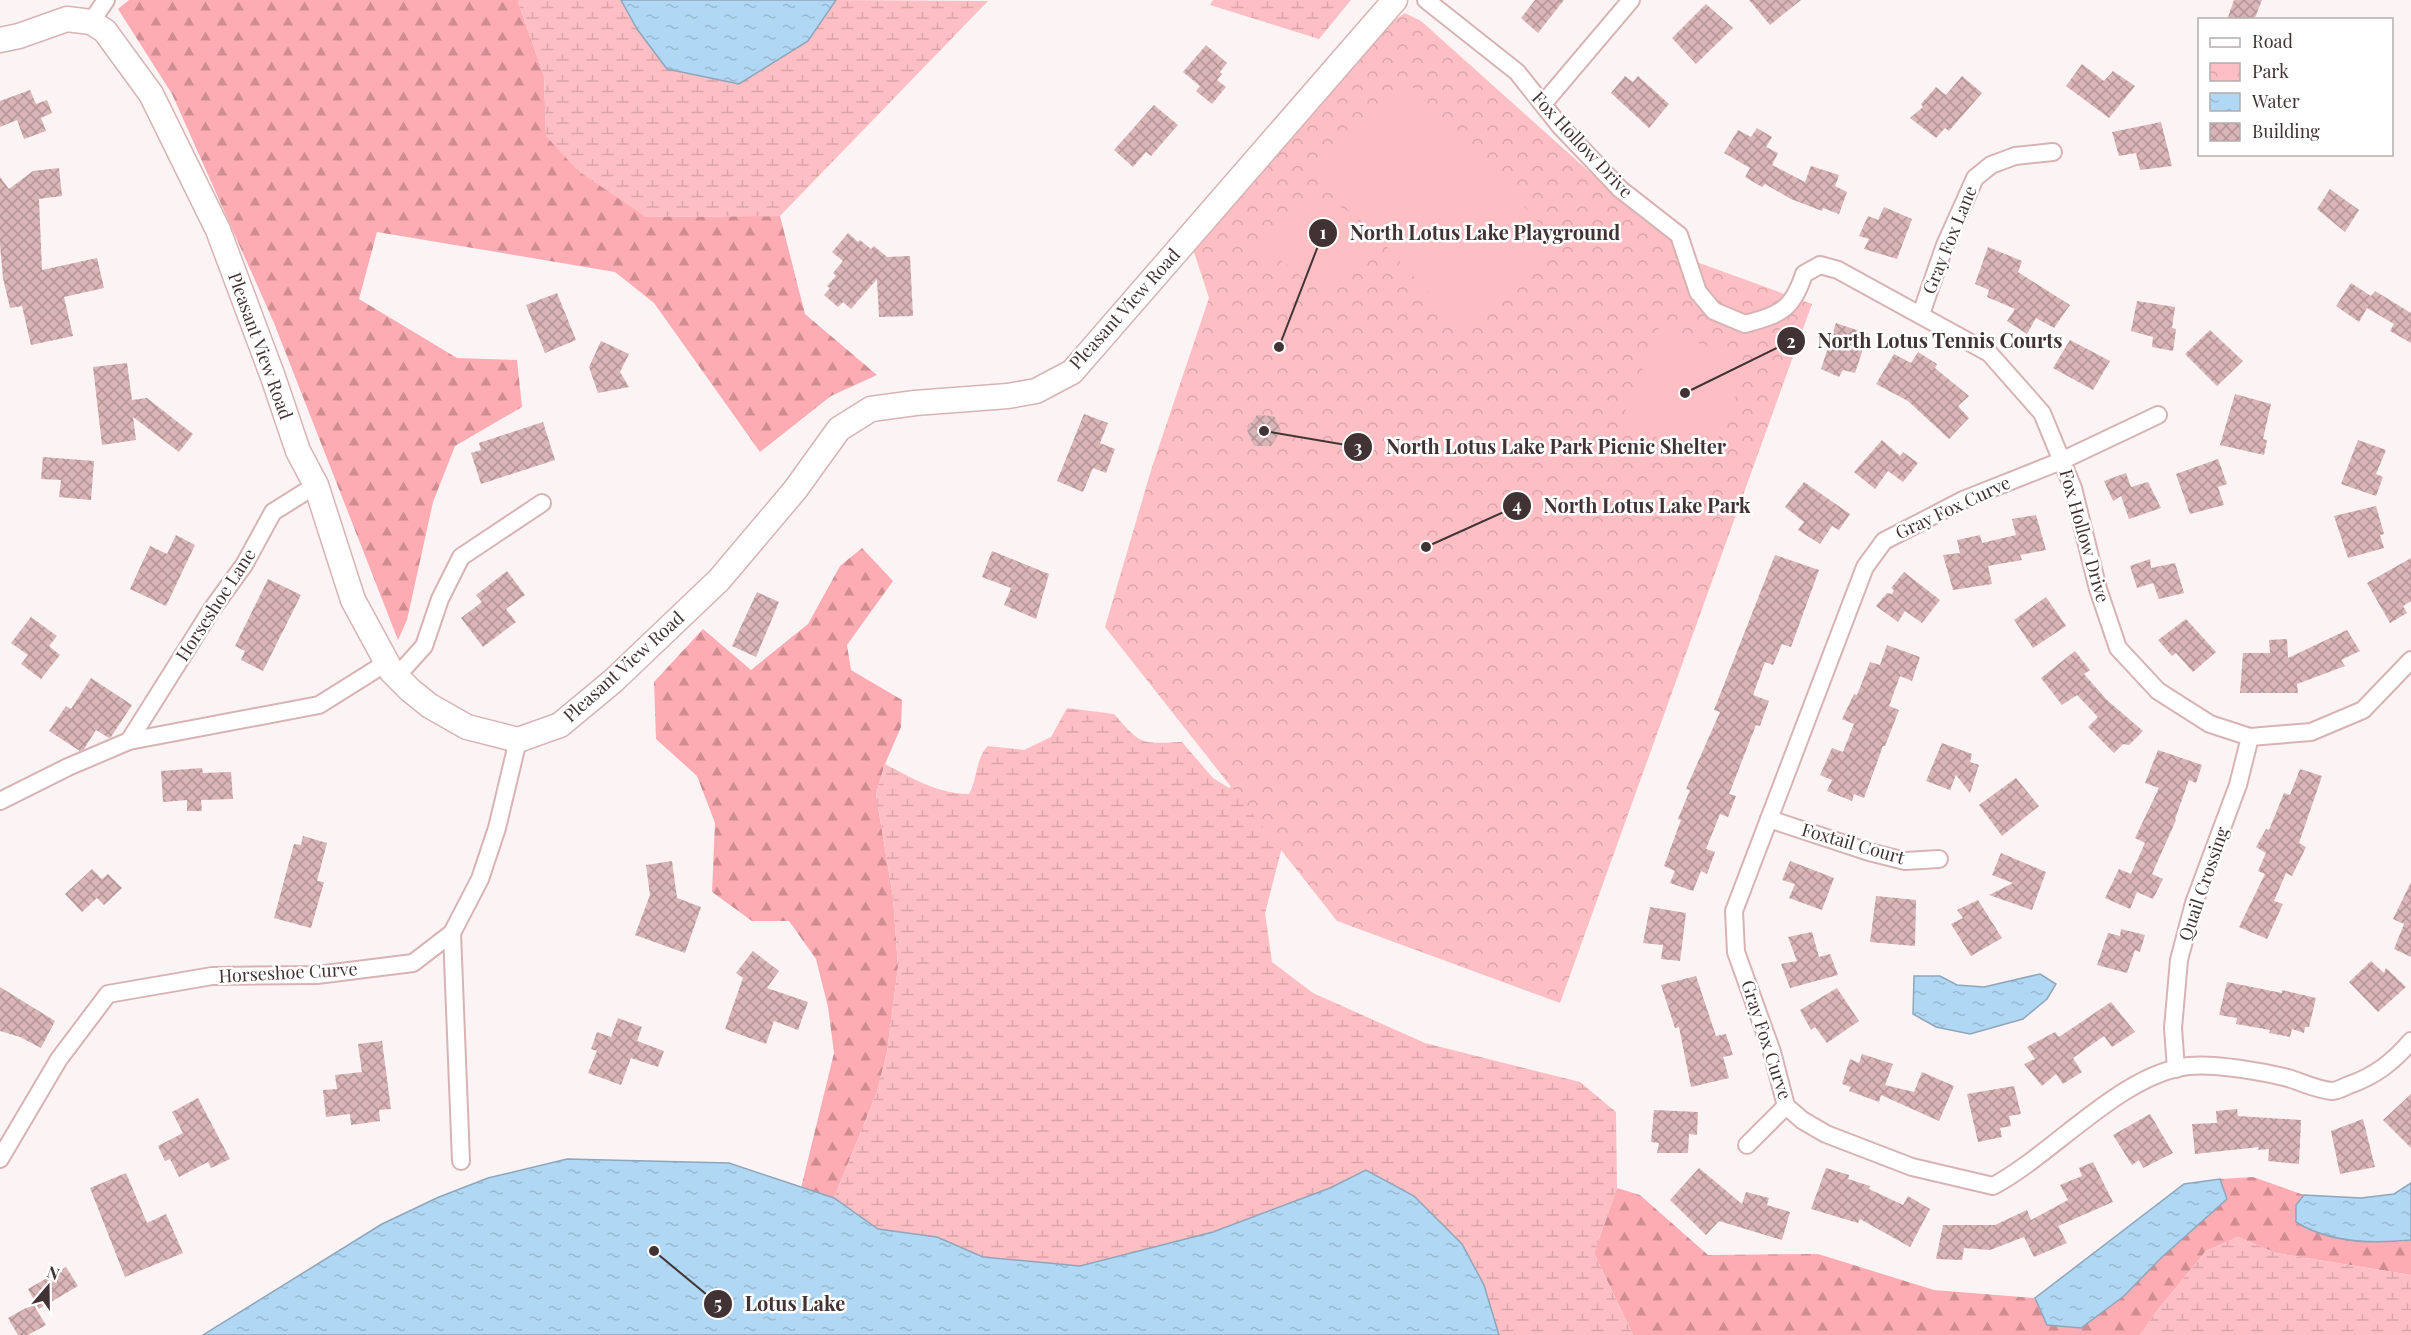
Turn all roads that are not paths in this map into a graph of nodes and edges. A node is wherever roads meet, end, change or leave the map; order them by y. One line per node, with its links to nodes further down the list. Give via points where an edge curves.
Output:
1 (106, 0): 5 (street)
2 (1395, 0): 17 (street, Pleasant View Road, via 1072,372 1027,393 871,410 839,429 795,490 719,580 613,681 560,725)
3 (1426, 0): 7 (street, Fox Hollow Drive, via 1517,72)
4 (1631, 0): 7 (street)
5 (91, 22): 6 (street, via 67,19); 12 (street, Pleasant View Road, via 105,31 152,94 218,230 298,451)
6 (0, 40)
7 (1543, 104): 9 (street, Fox Hollow Drive, via 1620,189 1679,235 1698,292 1714,311 1745,324 1780,314 1798,291 1804,274 1820,265 1838,270)
8 (2053, 152): 9 (street, Gray Fox Lane, via 2015,156 1991,165 1975,178 1945,245)
9 (1921, 314): 11 (street, Fox Hollow Drive, via 1989,352 2042,413)
10 (2158, 415): 11 (street, Gray Fox Curve)
11 (2061, 461): 16 (street, Fox Hollow Drive, via 2073,488 2098,589 2118,648 2158,691 2210,724); 20 (street, Gray Fox Curve, via 1963,500 1884,541 1865,567)
12 (316, 485): 15 (street, Pleasant View Road, via 353,600); 18 (street, Horseshoe Lane, via 273,512 244,565)
13 (542, 503): 15 (street, via 461,557 440,599 424,646)
14 (2411, 660): 16 (street, Fox Hollow Drive, via 2363,710 2312,732)
15 (391, 670): 17 (street, Pleasant View Road, via 430,706 467,727); 18 (street, via 319,705)
16 (2250, 738): 24 (street, Quail Crossing, via 2238,785 2194,903 2179,960 2174,1028)
17 (518, 740): 22 (street, Horseshoe Curve, via 480,879)
18 (129, 741): 19 (street)
19 (0, 801)
20 (1769, 819): 21 (street, Foxtail Court, via 1905,861); 25 (street, Gray Fox Curve, via 1734,911 1736,952 1772,1052)
21 (1939, 859)
22 (452, 933): 27 (street, Horseshoe Curve, via 413,963 317,975 212,976 108,994 59,1059); 28 (street)
23 (2411, 1041): 24 (street, Gray Fox Curve, via 2372,1077 2333,1091 2228,1068 2189,1065)
24 (2176, 1069): 25 (street, Gray Fox Curve, via 2156,1074 2118,1097 1993,1186 1912,1167 1837,1138 1802,1120)
25 (1786, 1106): 26 (street)
26 (1747, 1145)
27 (0, 1159)
28 (461, 1161)

